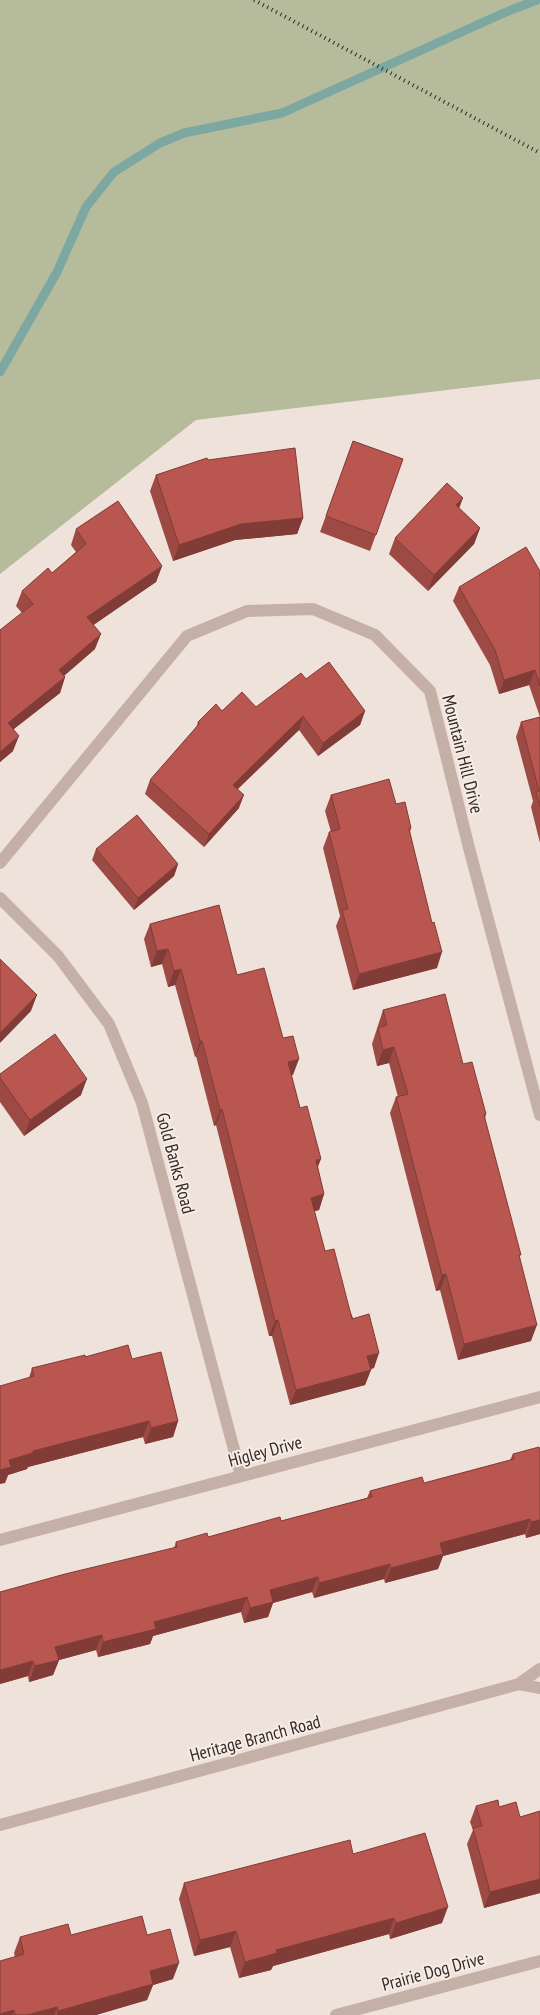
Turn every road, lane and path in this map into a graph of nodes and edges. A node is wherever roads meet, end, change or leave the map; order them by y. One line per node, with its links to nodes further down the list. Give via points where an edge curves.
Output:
1 (0, 863): 3 (street, Mountain Hill Drive, via 187,636 247,611 313,609 375,635 430,691)
2 (0, 898): 5 (street, Gold Banks Road, via 58,956 109,1024 142,1103)
3 (540, 1116)
4 (540, 1397): 5 (street, Higley Drive)
5 (241, 1476): 6 (street, Higley Drive)
6 (0, 1540)
7 (540, 1669): 8 (street, Heritage Branch Road)
8 (519, 1684): 9 (street, Heritage Branch Road); 10 (street, Heritage Branch Road)
9 (540, 1688)
10 (0, 1825)
11 (540, 1961): 12 (street, Prairie Dog Drive)
12 (353, 2013): 13 (street, Prairie Dog Drive)
13 (336, 2015)

